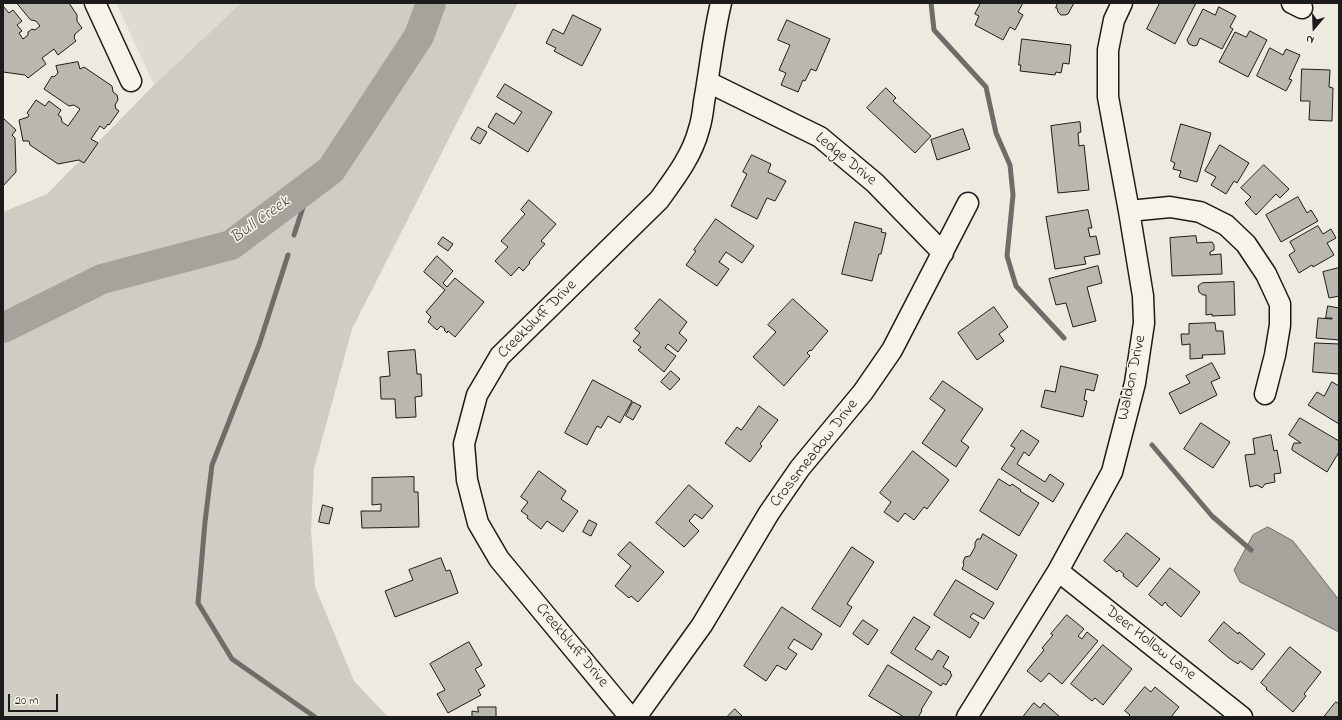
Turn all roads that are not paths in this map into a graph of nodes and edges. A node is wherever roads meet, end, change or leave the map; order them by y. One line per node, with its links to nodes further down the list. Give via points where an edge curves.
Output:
1 (95, 3): 4 (street)
2 (721, 3): 5 (street, Creekbluff Drive)
3 (1122, 3): 7 (street, Waldon Drive, via 1114,20 1108,50 1108,97)
4 (131, 81)
5 (708, 82): 8 (street, Ledge Drive, via 820,137 875,183); 11 (street, Creekbluff Drive, via 699,129 687,159 675,178 659,200 500,356 477,395 464,444 468,480 478,523 499,559)
6 (968, 203): 8 (street, Crossmeadow Drive)
7 (1129, 211): 9 (street, via 1170,207 1200,212 1226,225 1246,244 1266,274 1280,304 1280,325); 10 (street, Waldon Drive, via 1143,296 1144,323 1135,383 1112,472)
8 (943, 253): 12 (street, Crossmeadow Drive, via 892,350 863,392 795,475 769,513 702,626)
9 (1265, 394)
10 (1058, 571): 13 (street, Waldon Drive); 14 (street, Deer Hollow Lane)
11 (630, 717)
12 (636, 717)
13 (966, 717)
14 (1242, 717)

